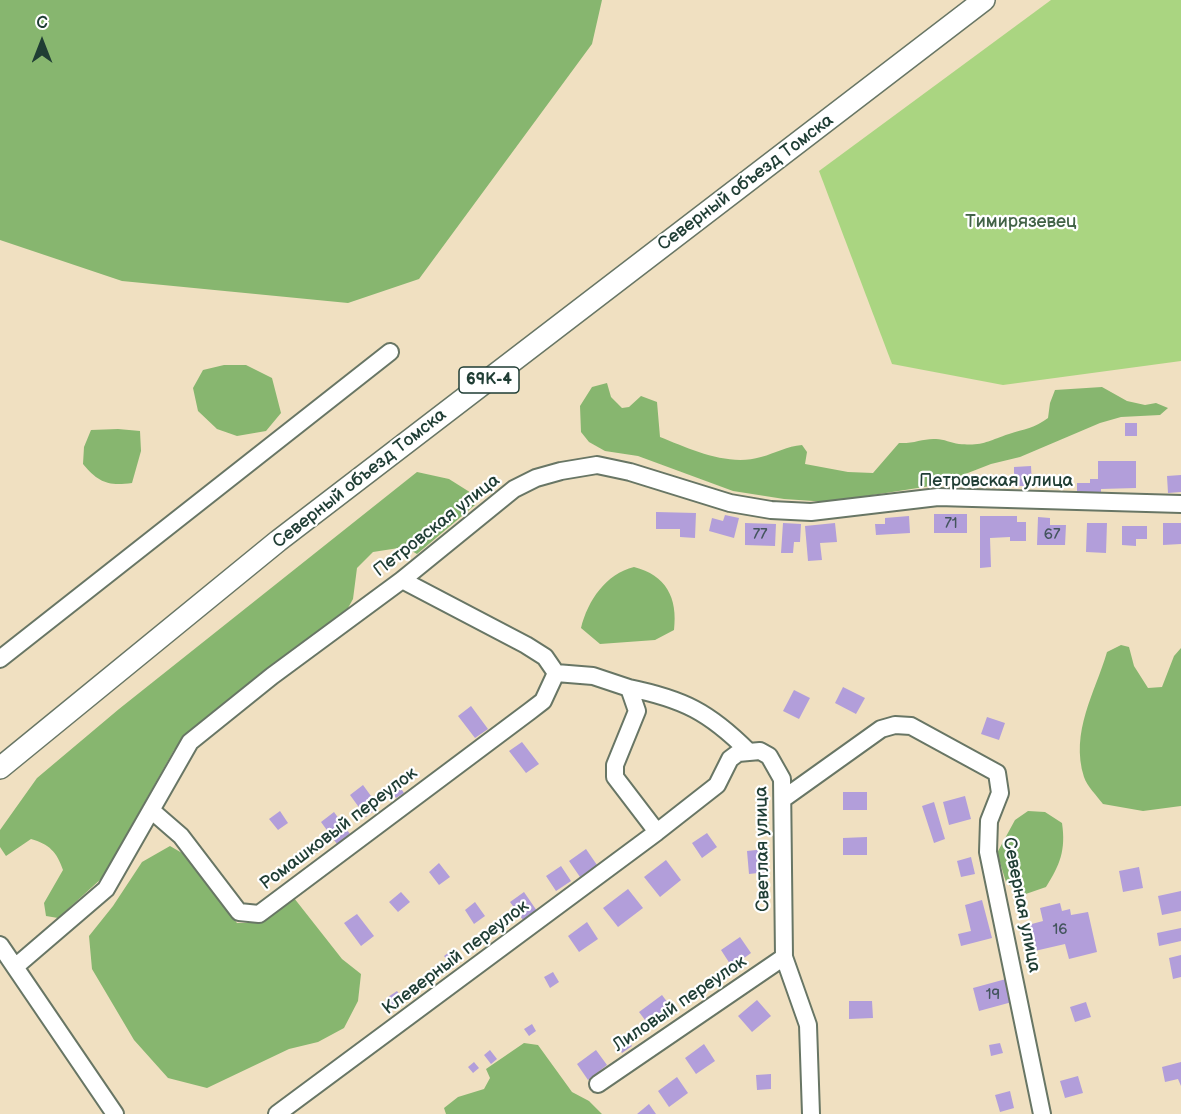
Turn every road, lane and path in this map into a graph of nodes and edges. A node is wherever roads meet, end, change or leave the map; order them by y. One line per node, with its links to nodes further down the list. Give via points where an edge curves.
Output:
1 (984, 0): 9 (main road, Северный объезд Томска / 69К-4, via 278,541)
2 (390, 352): 5 (street)
3 (1181, 504): 4 (street, Петровская улица, via 938,497 811,512 771,510 730,503 597,465 561,471 514,489)
4 (402, 580): 6 (street, via 526,645 545,657); 11 (street, Петровская улица, via 190,742)
5 (0, 659)
6 (556, 673): 7 (street, via 593,676); 11 (street, Ромашковый переулок, via 543,701 259,914 239,912 181,836)
7 (629, 688): 8 (street, via 663,695 694,708 720,723); 12 (street, via 637,711 615,765 615,777)
8 (748, 751): 10 (street, Светлая улица, via 769,756 778,768); 12 (street, via 730,759 717,785)
9 (0, 768)
10 (783, 800): 14 (street, Светлая улица); 20 (street, Северная улица, via 881,729 895,725 911,726 997,774 1000,793 989,821 988,852)
11 (152, 810): 15 (street, Петровская улица, via 106,889)
12 (657, 832): 18 (street, Клеверный переулок)
13 (0, 945): 15 (street)
14 (784, 957): 16 (street, Лиловый переулок); 19 (street, Светлая улица, via 808,1025)
15 (15, 967): 17 (street)
16 (598, 1084)
17 (116, 1114)
18 (277, 1114)
19 (811, 1114)
20 (1042, 1114)

